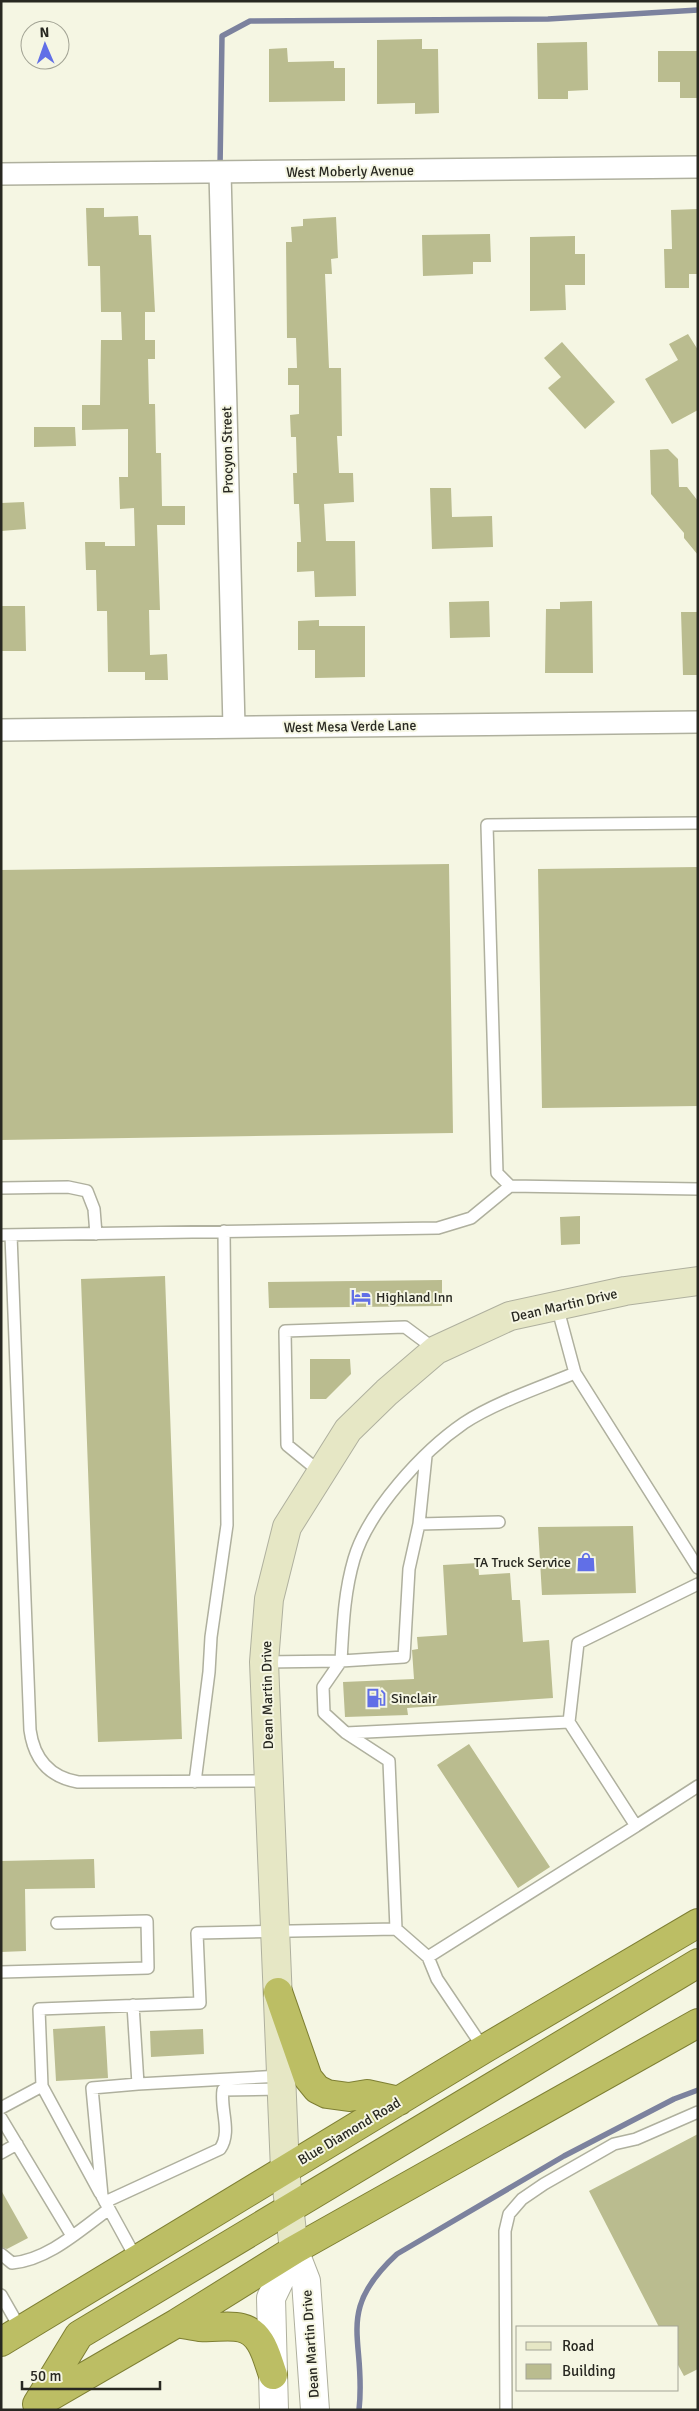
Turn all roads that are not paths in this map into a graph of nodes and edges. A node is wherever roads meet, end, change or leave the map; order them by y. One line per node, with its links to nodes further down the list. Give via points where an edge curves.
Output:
1 (698, 167): 2 (street, West Moberly Avenue)
2 (220, 172): 3 (street, West Moberly Avenue); 5 (street, Procyon Street)
3 (1, 174)
4 (698, 722): 5 (street, West Mesa Verde Lane)
5 (234, 728): 6 (street, West Mesa Verde Lane)
6 (1, 730)
7 (698, 823): 8 (lane, via 486,824 497,1173)
8 (510, 1186): 10 (lane); 11 (lane, via 471,1218 438,1228)
9 (1, 1188): 12 (lane, via 68,1187 87,1191 94,1209)
10 (698, 1189)
11 (224, 1231): 12 (lane); 29 (lane, via 227,1525)
12 (96, 1234): 13 (lane)
13 (6, 1235): 29 (lane, via 32,1743 36,1754 54,1774 65,1780)
14 (698, 1281): 15 (main road, Dean Martin Drive, via 625,1291)
15 (557, 1306): 16 (main road, Dean Martin Drive, via 510,1316); 17 (lane)
16 (436, 1350): 19 (main road, Dean Martin Drive, via 348,1430); 19 (lane, via 405,1327 285,1331 287,1445)
17 (575, 1373): 18 (lane, via 516,1397 465,1423); 22 (lane)
18 (426, 1456): 21 (lane); 24 (lane, via 380,1505 354,1557 345,1598)
19 (320, 1472): 25 (main road, Dean Martin Drive, via 287,1527 269,1600)
20 (499, 1522): 21 (lane)
21 (419, 1524): 24 (lane, via 409,1569 404,1657)
22 (698, 1568)
23 (698, 1584): 26 (lane, via 578,1643)
24 (341, 1661): 25 (lane); 27 (lane, via 323,1687 324,1713)
25 (264, 1662): 28 (main road, Dean Martin Drive)
26 (569, 1722): 27 (lane); 31 (lane)
27 (346, 1733): 34 (lane, via 389,1760)
28 (269, 1781): 29 (lane); 35 (main road, Dean Martin Drive)
29 (195, 1782)
30 (698, 1786): 31 (lane)
31 (636, 1826): 36 (lane)
32 (57, 1923): 38 (lane, via 147,1921 148,1968)
33 (698, 1923): 42 (highway, Blue Diamond Road)
34 (396, 1929): 35 (lane); 36 (lane)
35 (275, 1932): 39 (main road, Dean Martin Drive); 40 (lane, via 197,1932 200,2003)
36 (428, 1957): 42 (lane, via 437,1979)
37 (698, 1964): 54 (highway)
38 (1, 1972)
39 (278, 1992): 43 (main road, Dean Martin Drive); 46 (highway, via 308,2078 317,2089 337,2097 367,2094)
40 (133, 2006): 44 (lane); 45 (lane, via 40,2009)
41 (698, 2023): 56 (highway)
42 (484, 2049): 46 (highway, Blue Diamond Road)
43 (282, 2082): 44 (lane); 52 (main road, Dean Martin Drive); 53 (lane, via 223,2090 225,2142 220,2149)
44 (138, 2084): 53 (lane, via 92,2088)
45 (42, 2086): 47 (lane); 53 (lane)
46 (399, 2101): 52 (highway, Blue Diamond Road)
47 (1, 2108)
48 (698, 2112): 66 (lane, via 636,2139 614,2144 544,2184 522,2199 509,2214 505,2231)
49 (1, 2118): 50 (lane)
50 (17, 2144): 51 (lane); 55 (lane)
51 (1, 2154)
52 (286, 2170): 54 (main road, Dean Martin Drive); 58 (highway, Blue Diamond Road)
53 (105, 2203): 55 (lane); 58 (lane)
54 (290, 2209): 56 (main road, Dean Martin Drive); 63 (highway, via 79,2336)
55 (72, 2236): 57 (lane, via 25,2262 12,2263)
56 (294, 2250): 60 (highway); 62 (street, via 271,2298); 65 (street, Dean Martin Drive, via 306,2281)
57 (1, 2254)
58 (137, 2260): 61 (highway, Blue Diamond Road)
59 (1, 2295): 61 (lane)
60 (177, 2322): 62 (highway, via 200,2327 242,2327 254,2333); 63 (highway)
61 (11, 2336)
62 (273, 2375): 64 (street)
63 (32, 2407)
64 (274, 2410)
65 (315, 2410)
66 (506, 2410)

